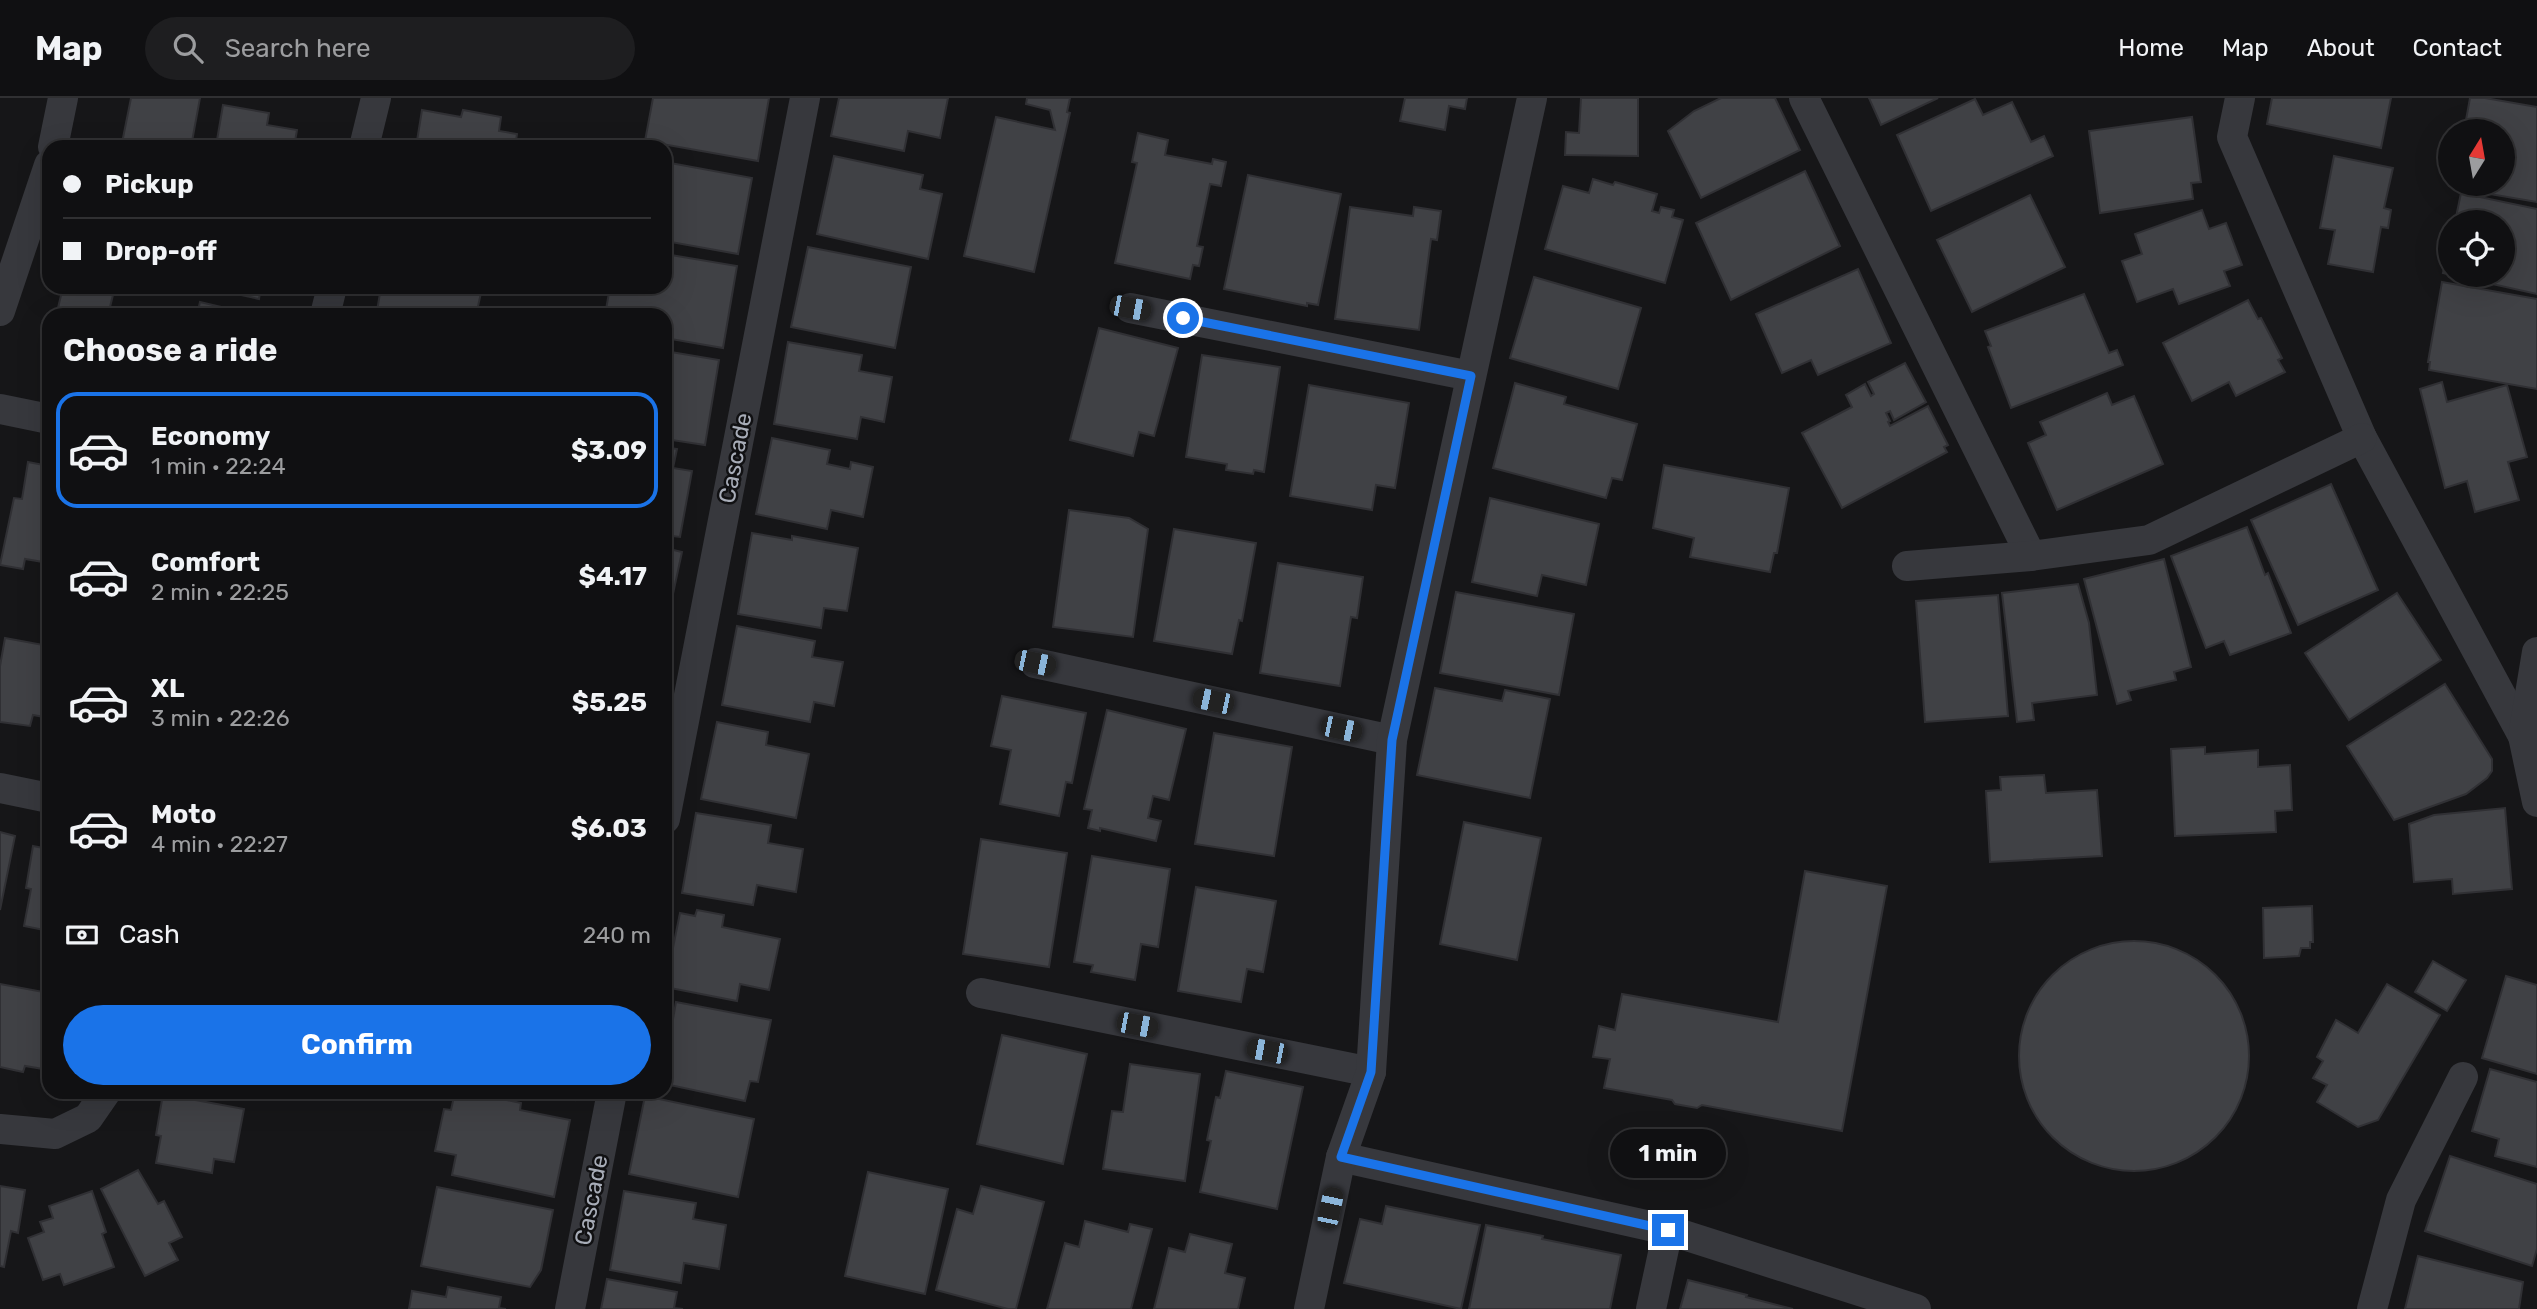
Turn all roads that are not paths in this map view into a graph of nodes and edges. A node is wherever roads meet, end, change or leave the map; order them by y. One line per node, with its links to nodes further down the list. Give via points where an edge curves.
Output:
1 (62, 98): 7 (street)
2 (376, 98): 8 (street)
3 (805, 98): 22 (street, Cascade)
4 (1532, 98): 12 (street)
5 (1804, 98): 16 (street)
6 (2240, 98): 15 (street, via 2232,137)
7 (54, 140)
8 (366, 140)
9 (42, 186): 11 (street)
10 (1130, 308): 12 (street)
11 (0, 311)
12 (1471, 376): 21 (street)
13 (0, 409): 14 (street)
14 (42, 418)
15 (2362, 438): 16 (street, via 2149,540); 20 (street)
16 (2031, 556): 17 (street)
17 (1907, 566)
18 (2537, 652): 20 (street)
19 (1035, 663): 21 (street)
20 (2523, 736): 25 (street)
21 (1392, 740): 27 (street)
22 (672, 783)
23 (0, 788): 24 (street)
24 (42, 797)
25 (2537, 802)
26 (981, 993): 27 (street)
27 (1371, 1072): 32 (street)
28 (2463, 1077): 38 (street, via 2401,1200)
29 (101, 1099): 31 (street, via 88,1118 55,1134)
30 (611, 1099): 34 (street, Cascade)
31 (0, 1129)
32 (1341, 1157): 33 (street); 35 (street)
33 (1668, 1230): 36 (street); 37 (street)
34 (570, 1309)
35 (1309, 1309)
36 (1651, 1309)
37 (1916, 1309)
38 (2372, 1309)

